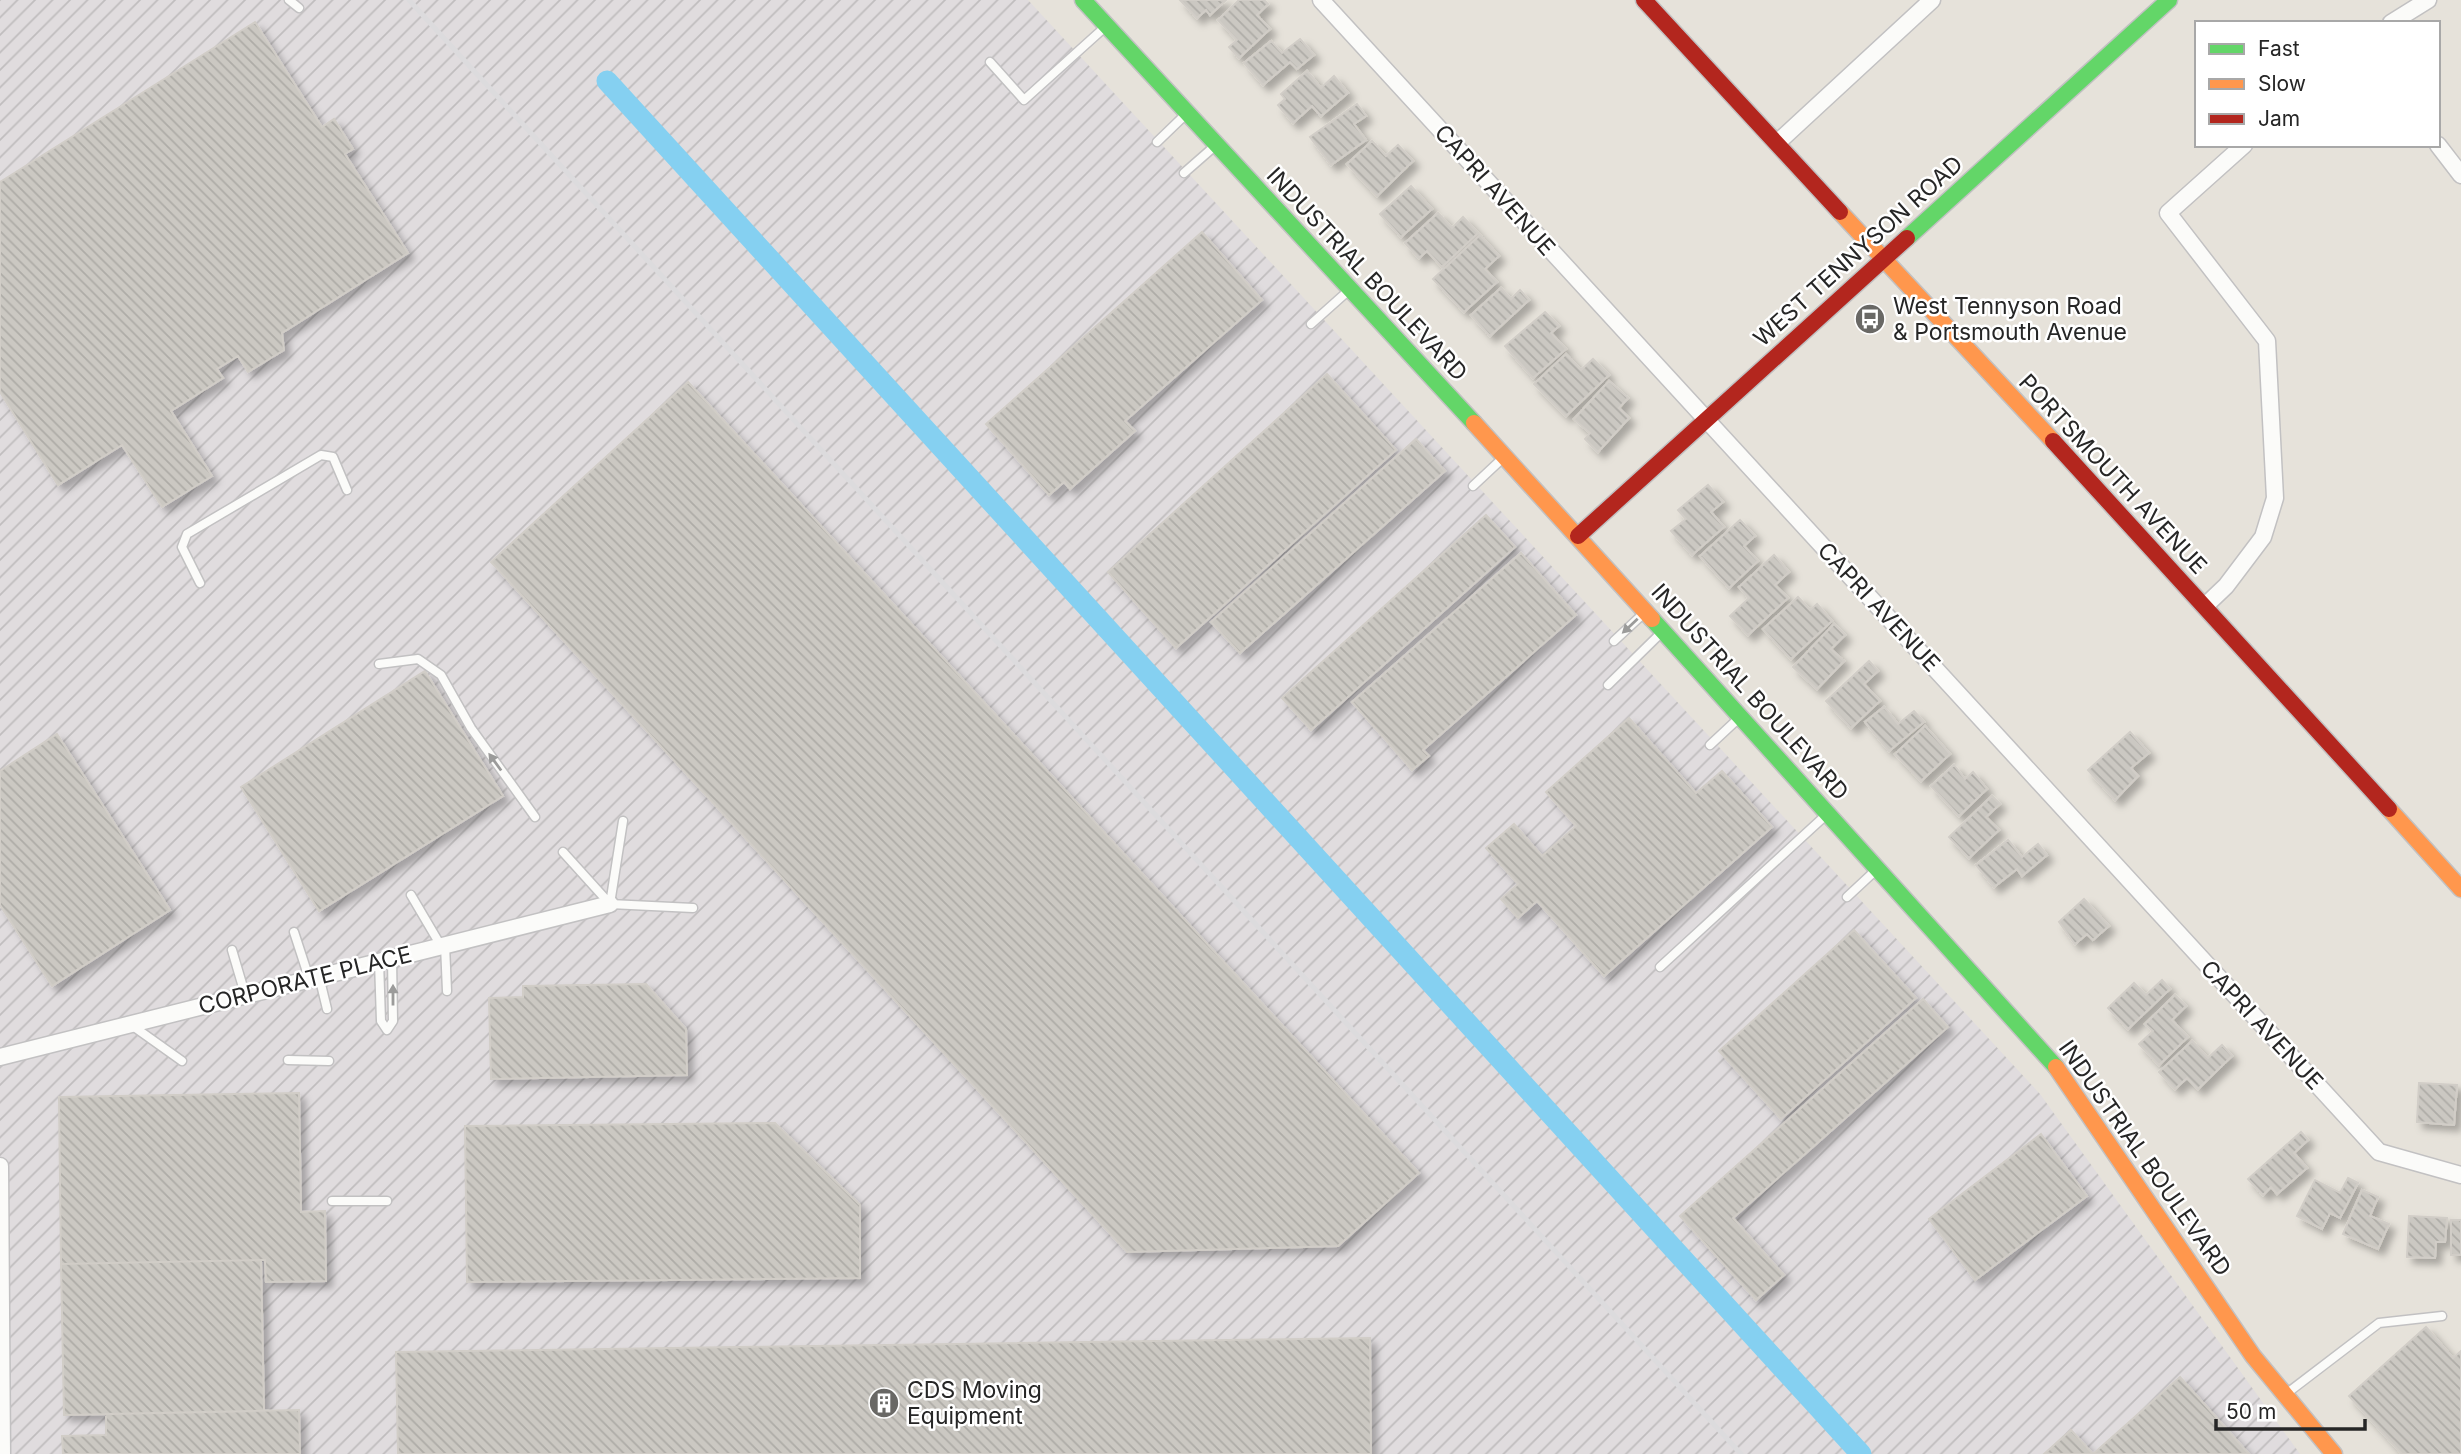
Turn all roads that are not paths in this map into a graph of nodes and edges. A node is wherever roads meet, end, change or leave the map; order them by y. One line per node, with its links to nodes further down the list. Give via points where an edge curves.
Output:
1 (289, 0): 8 (lane)
2 (1083, 0): 10 (main road, INDUSTRIAL BOULEVARD)
3 (1321, 0): 23 (street, CAPRI AVENUE)
4 (1644, 0): 14 (main road, PORTSMOUTH AVENUE)
5 (1932, 0): 14 (street)
6 (2169, 0): 20 (main road, WEST TENNYSON ROAD)
7 (2428, 0): 9 (street)
8 (299, 8)
9 (2394, 21)
10 (1106, 25): 11 (lane, via 1024,100); 12 (main road, INDUSTRIAL BOULEVARD)
11 (990, 62)
12 (1188, 113): 13 (lane); 15 (main road, INDUSTRIAL BOULEVARD)
13 (1157, 142)
14 (1777, 143): 20 (main road, PORTSMOUTH AVENUE)
15 (1217, 144): 18 (lane); 21 (main road, INDUSTRIAL BOULEVARD)
16 (2242, 147): 29 (street, via 2168,213 2267,341 2275,498 2263,537)
17 (2440, 147): 19 (street)
18 (1184, 173)
19 (2461, 175)
20 (1882, 260): 23 (main road, WEST TENNYSON ROAD); 29 (main road, PORTSMOUTH AVENUE)
21 (1350, 289): 22 (lane); 24 (main road, INDUSTRIAL BOULEVARD)
22 (1311, 324)
23 (1705, 420): 27 (main road, WEST TENNYSON ROAD); 62 (street, CAPRI AVENUE, via 2379,1152)
24 (1505, 457): 25 (lane); 27 (main road, INDUSTRIAL BOULEVARD)
25 (1473, 486)
26 (347, 489): 28 (lane, via 333,457 320,455 187,534 182,547)
27 (1577, 536): 30 (main road, INDUSTRIAL BOULEVARD)
28 (200, 583)
29 (2205, 606): 42 (main road, PORTSMOUTH AVENUE)
30 (1645, 612): 31 (main road, INDUSTRIAL BOULEVARD); 32 (lane, one-way to 32)
31 (1663, 631): 34 (lane); 35 (main road, INDUSTRIAL BOULEVARD)
32 (1614, 641)
33 (379, 664): 38 (lane, one-way to 33, via 471,728 441,675 418,659)
34 (1608, 685)
35 (1740, 716): 36 (lane); 37 (main road, INDUSTRIAL BOULEVARD)
36 (1710, 745)
37 (1828, 813): 41 (main road, INDUSTRIAL BOULEVARD); 51 (lane)
38 (535, 817)
39 (623, 821): 45 (lane)
40 (563, 852): 45 (lane)
41 (1878, 867): 44 (lane); 68 (main road, INDUSTRIAL BOULEVARD, via 2068,1080 2253,1356)
42 (2458, 878)
43 (411, 895): 48 (lane)
44 (1847, 897)
45 (610, 904): 46 (lane); 48 (street, CORPORATE PLACE)
46 (693, 908)
47 (294, 932): 52 (lane)
48 (443, 946): 50 (street, CORPORATE PLACE); 53 (lane)
49 (232, 950): 54 (lane)
50 (386, 959): 50 (lane, one-way to 50, via 381,1023 387,1030 393,1017); 52 (street, CORPORATE PLACE)
51 (1660, 967)
52 (314, 977): 54 (street, CORPORATE PLACE); 55 (lane)
53 (447, 991)
54 (245, 994): 56 (street, CORPORATE PLACE)
55 (327, 1009)
56 (130, 1024): 57 (street, CORPORATE PLACE); 59 (lane)
57 (0, 1057)
58 (288, 1060): 60 (lane)
59 (182, 1061)
60 (329, 1061)
61 (0, 1166): 65 (street)
62 (2461, 1175)
63 (387, 1200): 64 (lane)
64 (332, 1201)
65 (0, 1290): 67 (street)
66 (2442, 1316): 68 (lane, via 2379,1323)
67 (1, 1359): 69 (street)
68 (2284, 1395): 70 (main road, INDUSTRIAL BOULEVARD)
69 (2, 1454)
70 (2334, 1454)

